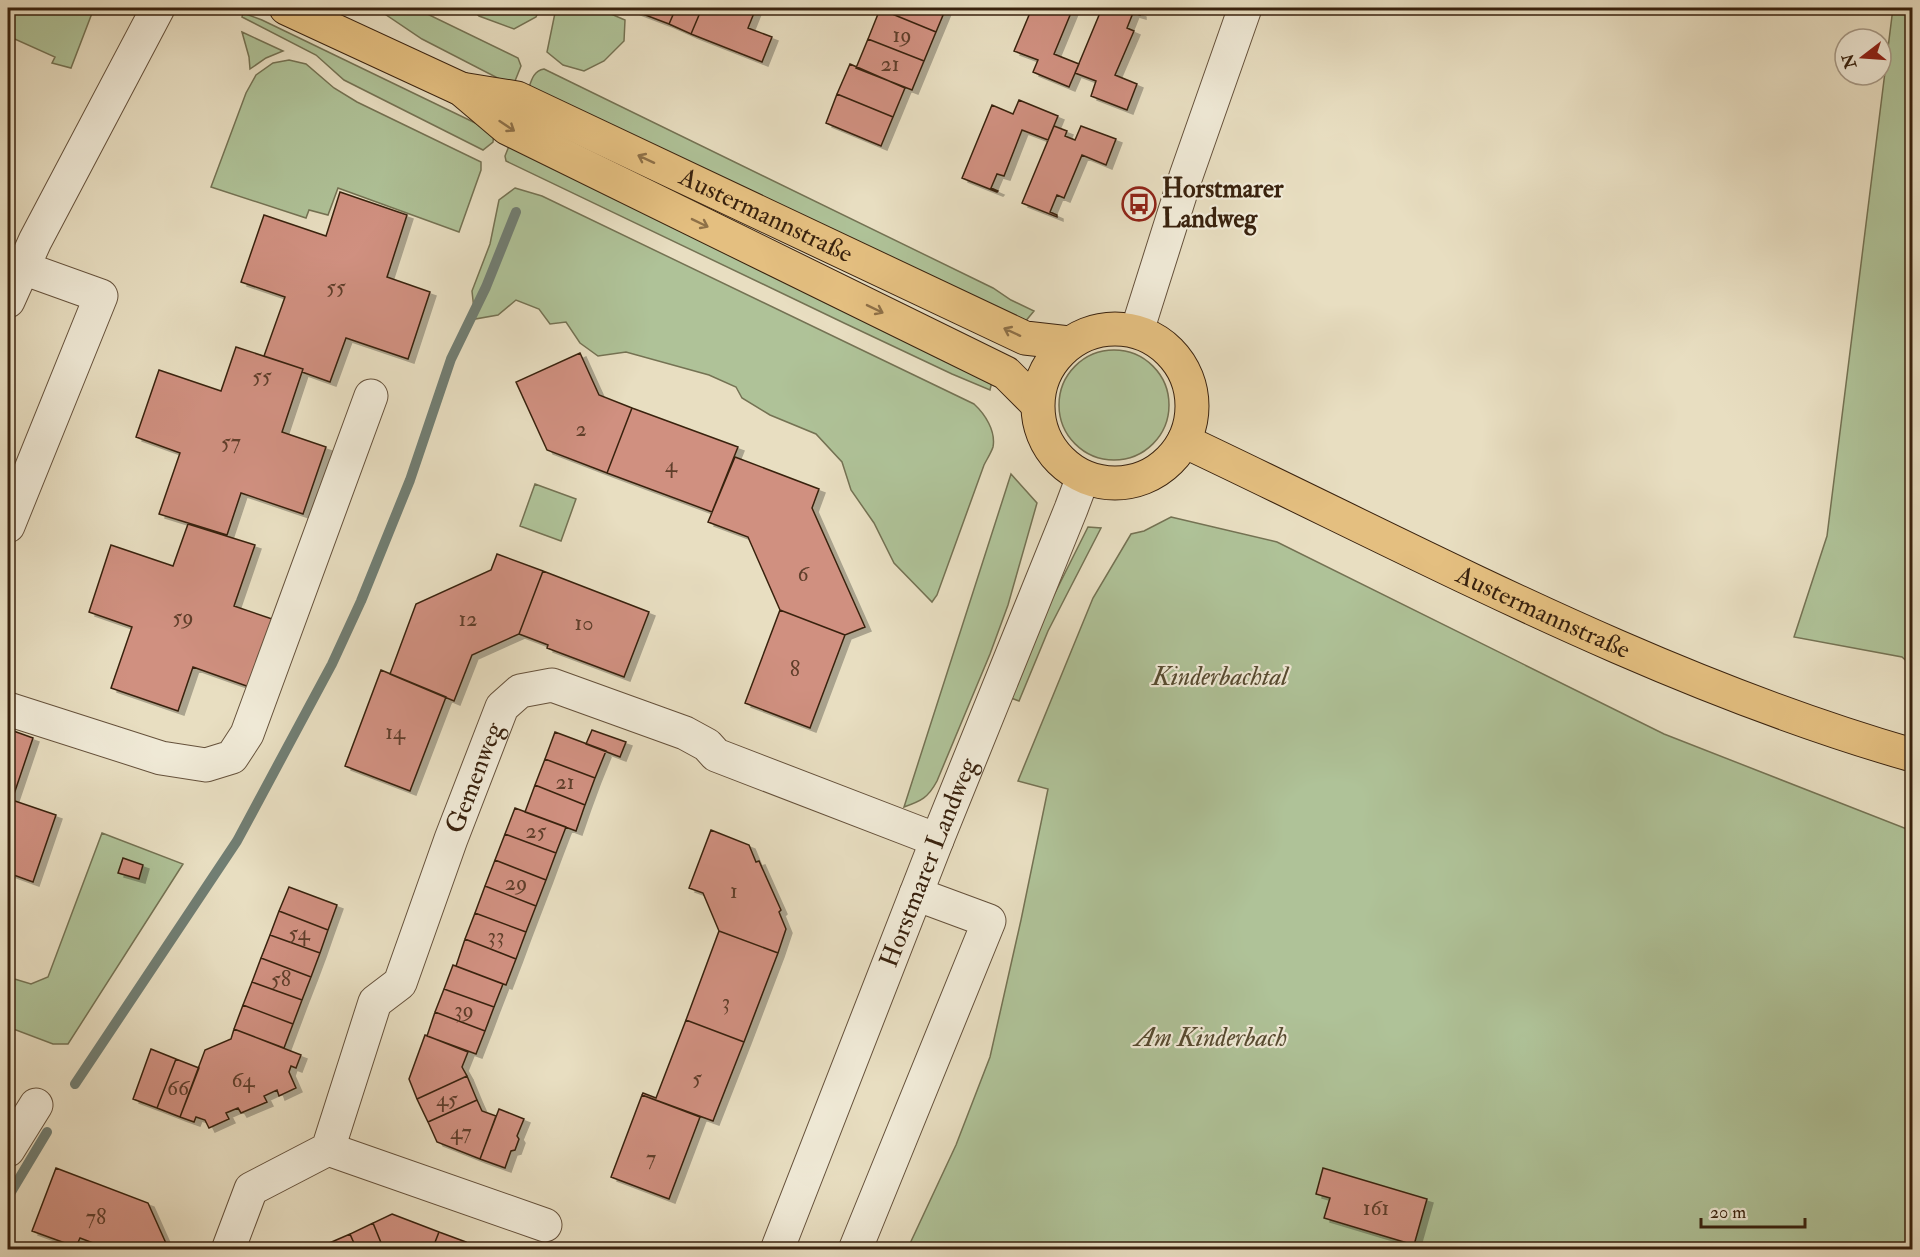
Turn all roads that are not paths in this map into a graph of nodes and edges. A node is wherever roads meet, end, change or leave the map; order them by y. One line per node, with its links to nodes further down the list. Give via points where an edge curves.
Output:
1 (158, 8): 5 (street)
2 (286, 8): 4 (main road, Austermannstraße)
3 (1245, 8): 7 (street)
4 (461, 89): 8 (main road, Austermannstraße, one-way to 4, via 1025,338 517,98); 10 (main road, Austermannstraße, one-way to 10, via 507,128 1006,373)
5 (23, 268): 6 (street); 13 (street, via 101,296)
6 (8, 301)
7 (1137, 331): 8 (main road, via 1114,328 1090,332); 11 (main road, via 1158,341 1174,356 1186,376 1192,398 1191,420)
8 (1069, 343): 10 (main road, via 1052,359 1041,381)
9 (371, 396): 14 (street, via 247,734 232,757 206,765 161,758)
10 (1037, 404): 12 (main road, via 1040,427 1049,447 1064,465)
11 (1184, 441): 12 (main road, via 1170,460 1151,475 1129,482 1105,483); 15 (main road, Austermannstraße, via 1575,628 1756,703)
12 (1083, 477): 16 (street, Horstmarer Landweg)
13 (8, 526)
14 (8, 709)
15 (1912, 755)
16 (937, 840): 17 (street, Horstmarer Landweg); 19 (street, Gemenweg, via 716,755 707,745 674,729 552,685 520,691 502,707 400,983 375,1002)
17 (916, 894): 23 (street, Horstmarer Landweg); 24 (street, via 989,921)
18 (36, 1105): 20 (street)
19 (328, 1149): 21 (street); 22 (street, via 251,1189)
20 (8, 1150)
21 (545, 1225)
22 (228, 1250)
23 (777, 1250)
24 (855, 1250)

